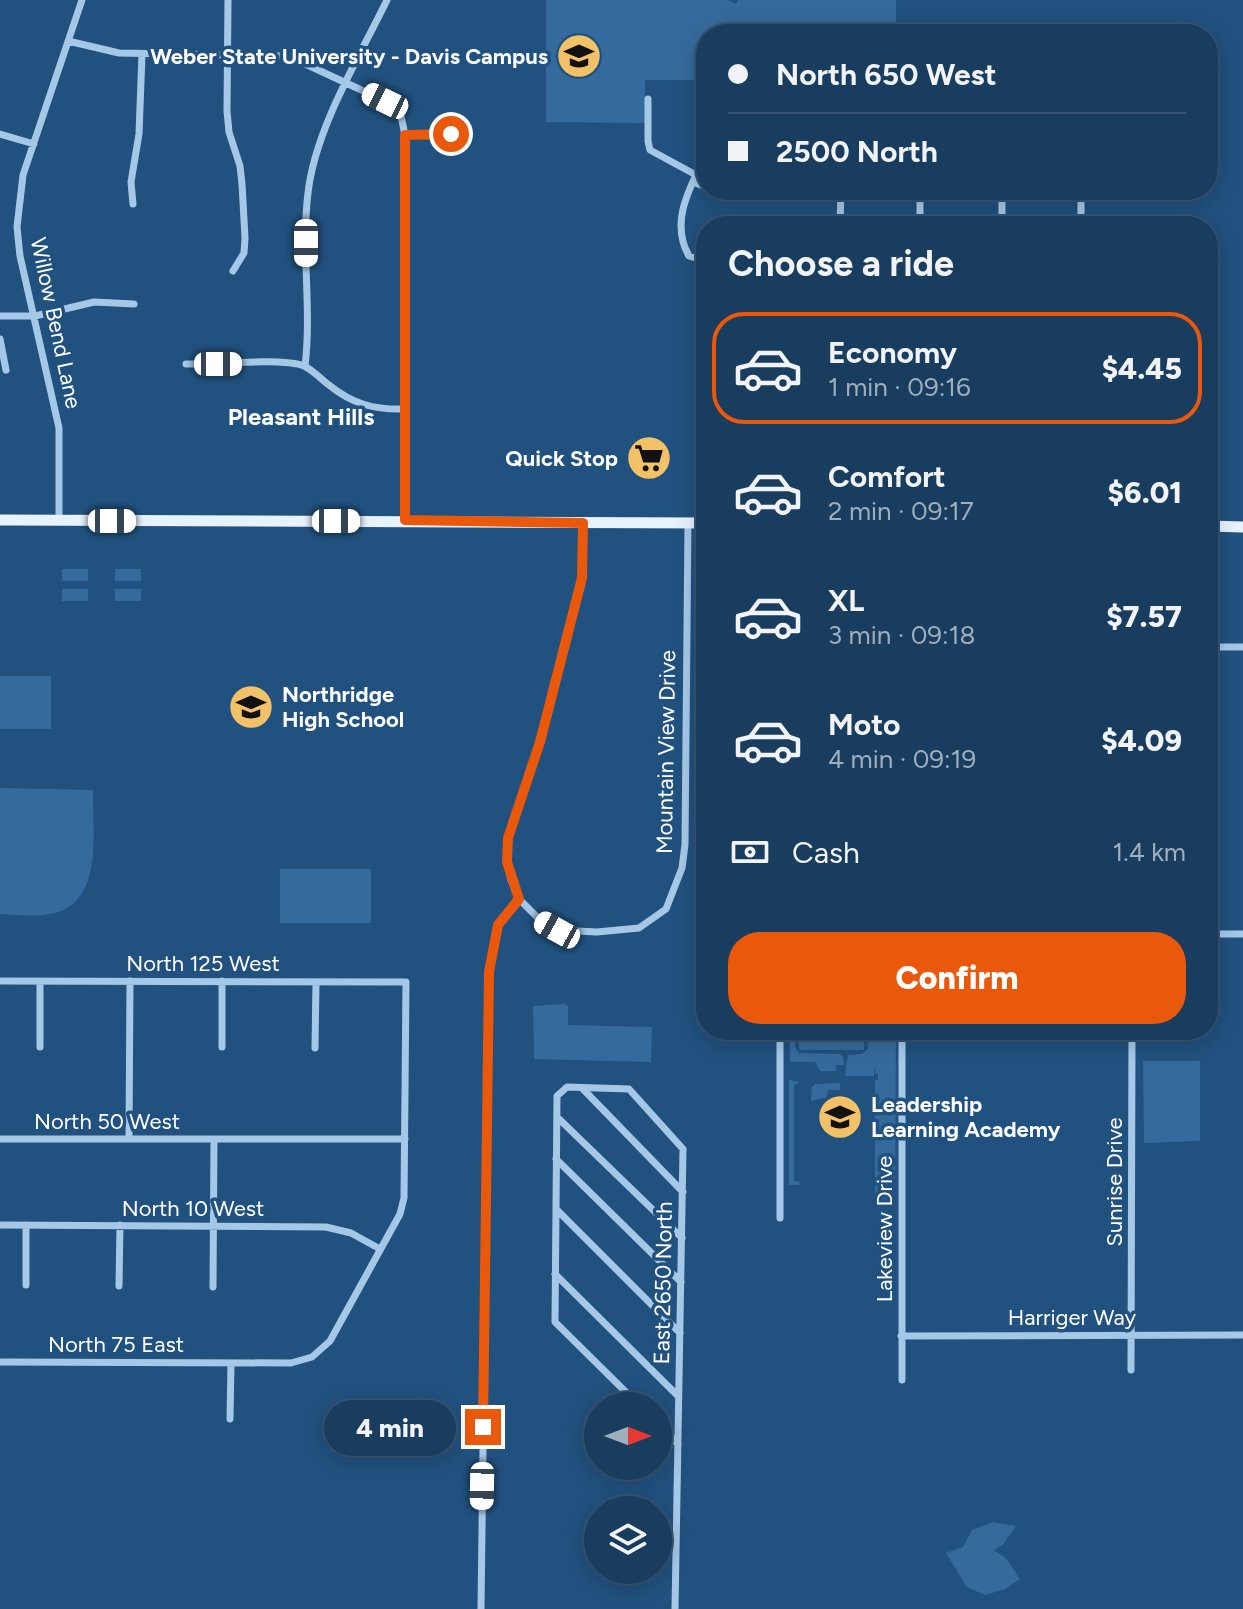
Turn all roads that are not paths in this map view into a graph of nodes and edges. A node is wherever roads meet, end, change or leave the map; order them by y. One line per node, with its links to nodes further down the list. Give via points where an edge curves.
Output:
1 (82, 0): 4 (street, Willow Bend Lane)
2 (228, 0): 5 (street)
3 (387, 0): 7 (street)
4 (68, 41): 6 (street); 12 (street, Willow Bend Lane)
5 (227, 53): 6 (street); 7 (street, via 288,56); 16 (street, via 229,132 240,166 245,238 244,253)
6 (142, 54): 14 (street)
7 (348, 83): 11 (street, via 394,108); 23 (street, via 312,166)
8 (648, 99): 13 (street, via 650,150)
9 (0, 134): 12 (street)
10 (451, 134): 11 (street)
11 (405, 135): 25 (street)
12 (34, 144): 19 (street, Willow Bend Lane, via 23,175 17,227)
13 (695, 178): 15 (street, via 681,212 682,243)
14 (133, 204)
15 (696, 258)
16 (233, 271)
17 (134, 304): 19 (street, via 94,302)
18 (0, 316): 19 (street)
19 (35, 316): 27 (street, Willow Bend Lane, via 59,428)
20 (0, 339): 21 (street)
21 (1, 349): 24 (street)
22 (186, 364): 23 (street)
23 (305, 366): 25 (street, via 357,403)
24 (6, 370)
25 (404, 409): 28 (street)
26 (0, 520): 27 (main road)
27 (59, 520): 28 (main road)
28 (405, 520): 29 (main road)
29 (583, 523): 30 (main road); 36 (street, via 582,578 540,742 508,838 507,862)
30 (688, 523): 31 (main road); 36 (street, Mountain View Drive, via 685,845 675,892 664,912 639,928 617,932 557,930)
31 (696, 523)
32 (1218, 526): 33 (main road)
33 (1243, 527)
34 (1218, 647): 35 (street)
35 (1243, 647)
36 (519, 899): 85 (street, via 498,925 489,972)
37 (1218, 934): 38 (street)
38 (1243, 934)
39 (0, 981): 42 (street, North 125 West)
40 (130, 981): 41 (street, North 125 West); 42 (street, North 125 West); 54 (street)
41 (222, 981): 43 (street, North 125 West); 49 (street)
42 (40, 982): 48 (street)
43 (316, 982): 44 (street, North 125 West); 50 (street)
44 (406, 982): 56 (street, North 75 East)
45 (780, 1040): 60 (street)
46 (902, 1040): 75 (street, Lakeview Drive)
47 (1132, 1040): 73 (street, Sunrise Drive)
48 (40, 1047)
49 (222, 1047)
50 (315, 1048)
51 (582, 1088): 52 (street, via 567,1087 557,1096); 58 (street); 58 (street, East 2650 North, via 629,1089 683,1149)
52 (557, 1116): 57 (street); 65 (street)
53 (0, 1139): 54 (street, North 50 West)
54 (129, 1139): 55 (street, North 50 West)
55 (214, 1139): 56 (street, North 50 West); 64 (street)
56 (405, 1139): 66 (street, North 75 East, via 404,1198)
57 (556, 1159): 59 (street); 68 (street)
58 (683, 1192): 65 (street, East 2650 North)
59 (556, 1209): 67 (street); 72 (street)
60 (780, 1218)
61 (0, 1225): 62 (street, North 10 West)
62 (26, 1225): 63 (street, North 10 West); 69 (street)
63 (120, 1225): 64 (street, North 10 West); 70 (street)
64 (214, 1226): 66 (street, North 10 West, via 326,1227); 71 (street)
65 (682, 1238): 68 (street, East 2650 North)
66 (380, 1249): 77 (street, North 75 East, via 323,1349 291,1363)
67 (555, 1274): 80 (street, via 555,1322); 81 (street)
68 (681, 1282): 72 (street, East 2650 North)
69 (26, 1285)
70 (119, 1286)
71 (213, 1287)
72 (680, 1333): 81 (street, East 2650 North)
73 (1131, 1334): 74 (street, Harriger Way); 75 (street, Harriger Way); 78 (street, Sunrise Drive)
74 (1243, 1335)
75 (901, 1336): 79 (street, Lakeview Drive)
76 (0, 1362): 77 (street, North 75 East)
77 (231, 1363): 82 (street)
78 (1131, 1370)
79 (902, 1380)
80 (626, 1392)
81 (678, 1396): 84 (street, East 2650 North)
82 (230, 1419)
83 (672, 1438): 84 (street)
84 (678, 1444): 86 (street, East 2650 North)
85 (481, 1609)
86 (675, 1609)

